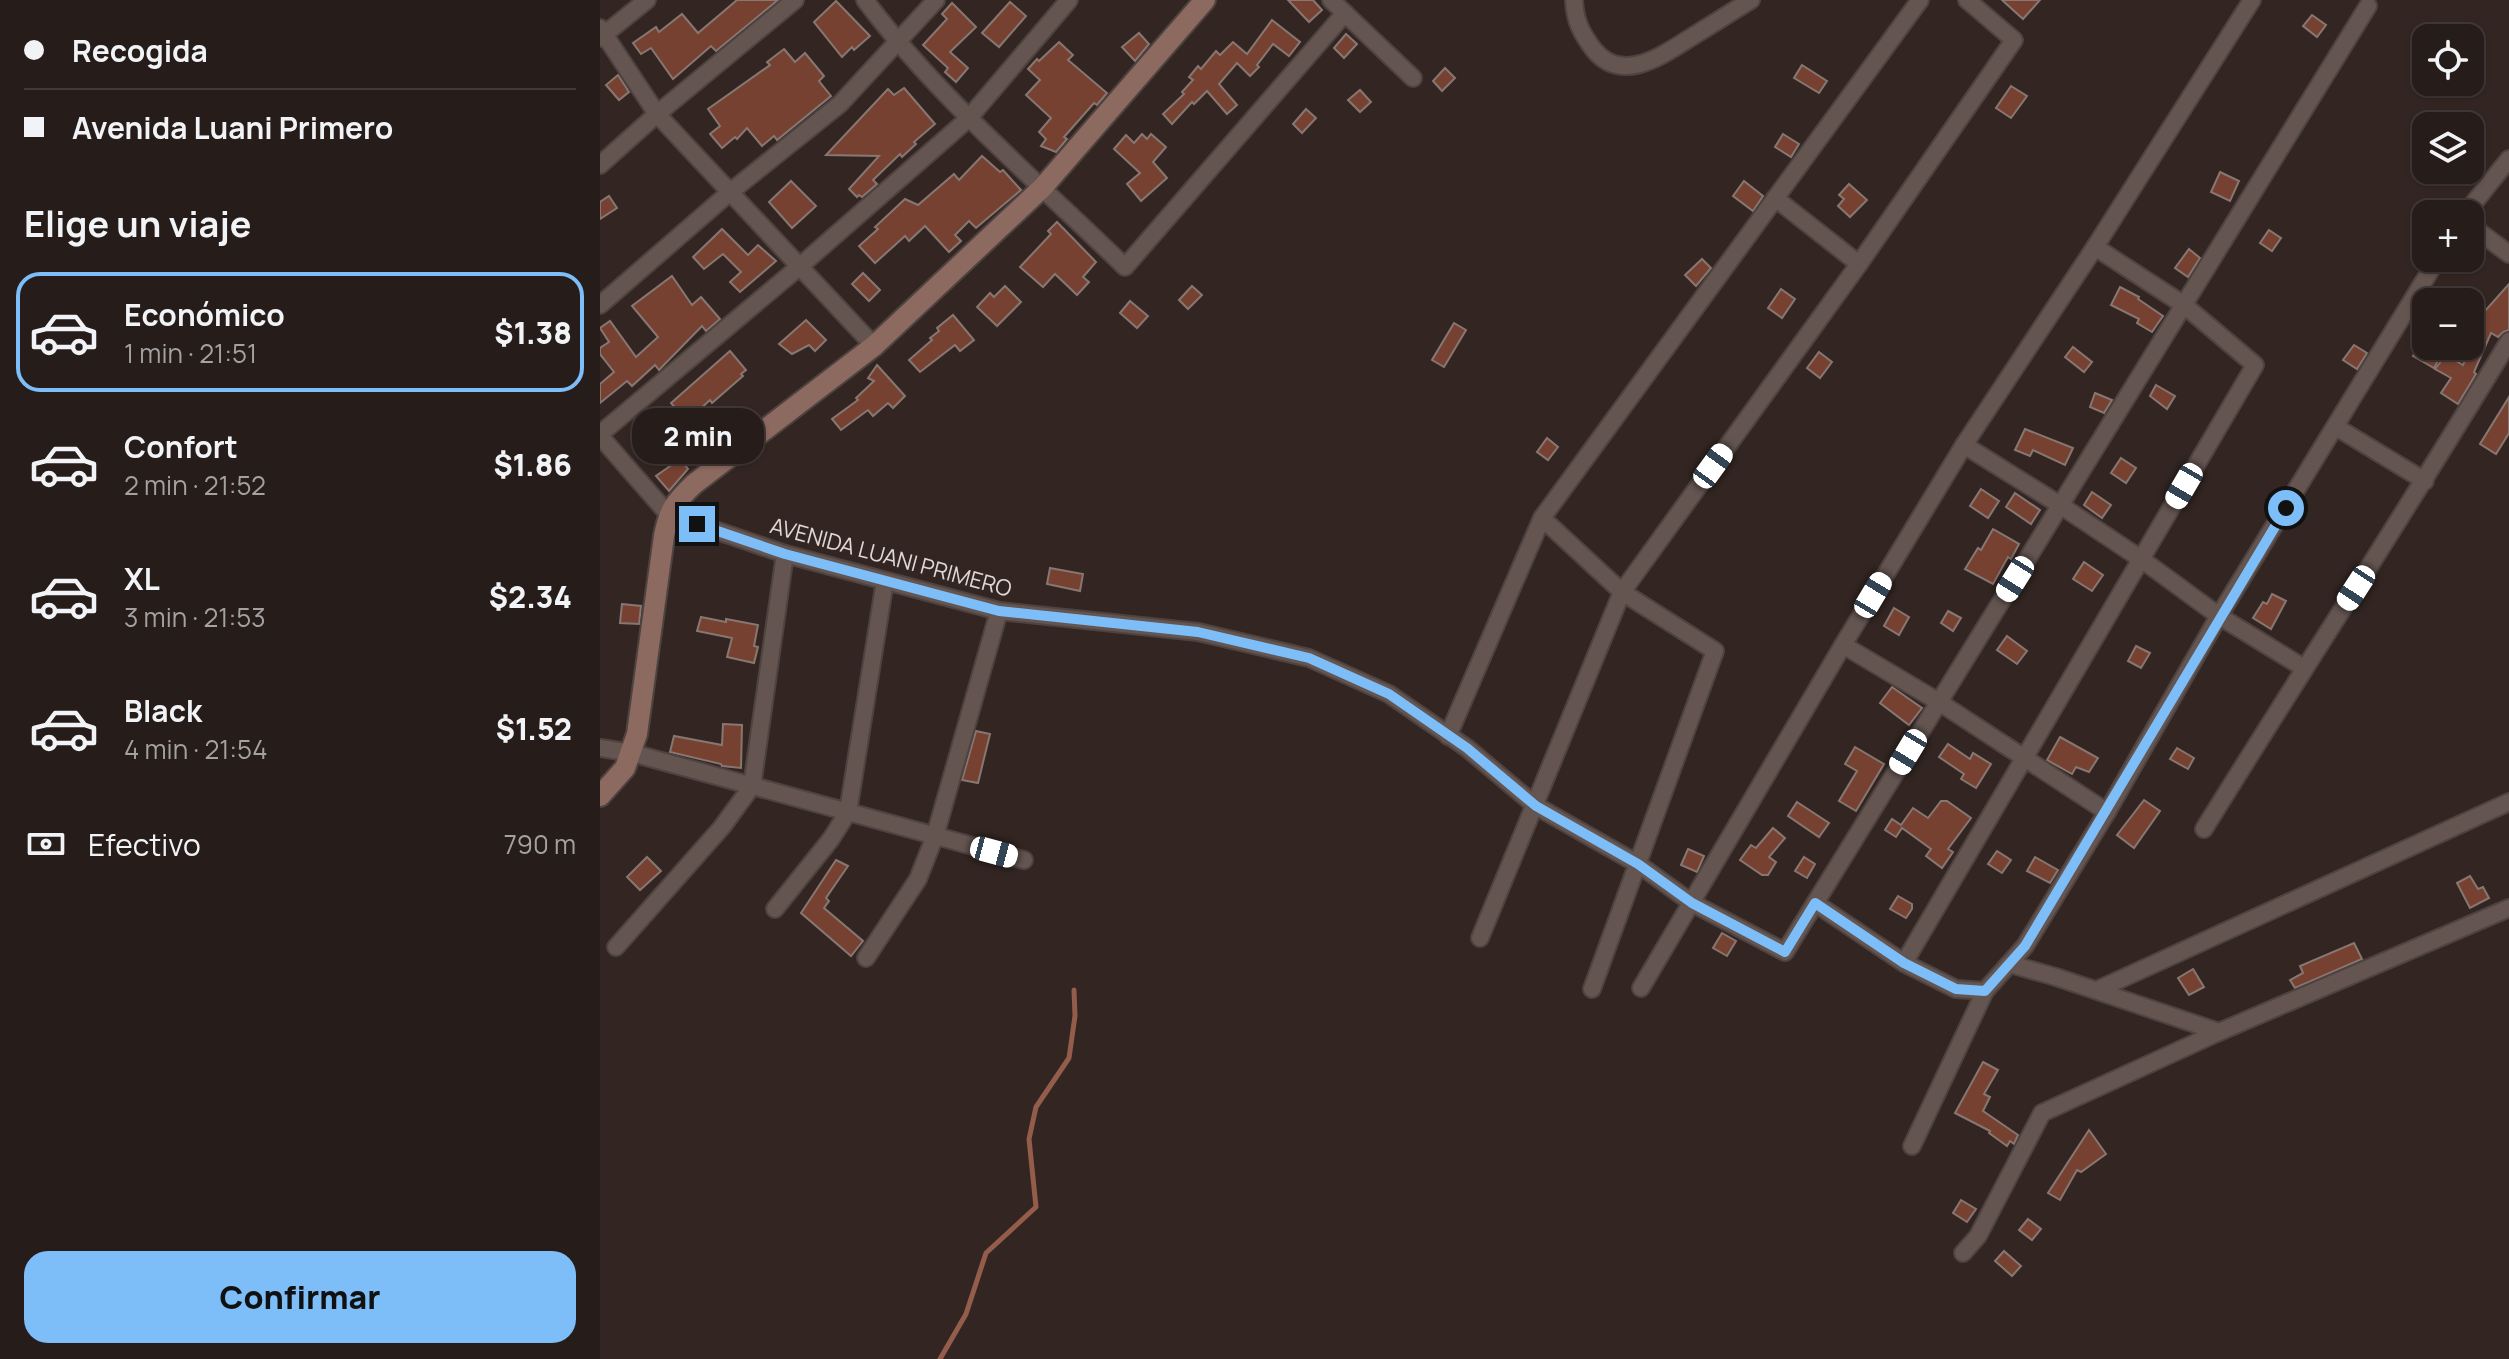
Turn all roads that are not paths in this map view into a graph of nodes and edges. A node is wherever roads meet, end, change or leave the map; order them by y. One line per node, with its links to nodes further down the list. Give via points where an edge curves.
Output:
1 (647, 0): 15 (street)
2 (795, 0): 18 (street)
3 (865, 0): 16 (street)
4 (936, 0): 16 (street)
5 (1069, 0): 19 (street)
6 (1205, 0): 22 (street)
7 (1331, 0): 14 (street)
8 (1574, 0): 9 (street, via 1575,22 1587,42 1600,58 1620,66 1662,56)
9 (1751, 0)
10 (1920, 0): 24 (street)
11 (1967, 0): 29 (street, via 2014,40)
12 (2252, 0): 27 (street)
13 (2368, 6): 33 (street)
14 (1345, 13): 17 (street); 22 (street, via 1125,267)
15 (601, 34): 18 (street)
16 (897, 42): 19 (street); 23 (street, via 840,104)
17 (1413, 78)
18 (657, 114): 21 (street); 23 (street)
19 (968, 119): 22 (street); 30 (street)
20 (2509, 159): 25 (street)
21 (600, 165)
22 (1043, 187): 35 (street)
23 (729, 193): 30 (street); 32 (street)
24 (1775, 198): 29 (street); 42 (street)
25 (2476, 200)
26 (2484, 235): 28 (street)
27 (2095, 247): 33 (street); 38 (street)
28 (2509, 254)
29 (1859, 264): 46 (street)
30 (799, 267): 35 (street); 37 (street)
31 (2430, 272): 36 (street)
32 (600, 305)
33 (2184, 305): 40 (street); 44 (street, via 2255,365)
34 (2509, 341): 39 (street)
35 (874, 346): 41 (street, via 694,484)
36 (2336, 427): 39 (street); 48 (street)
37 (600, 435): 41 (street)
38 (1964, 445): 40 (street); 49 (street)
39 (2425, 481): 50 (street)
40 (2060, 505): 44 (street); 51 (street)
41 (668, 514): 43 (street, AVENIDA LUANI PRIMERO); 54 (street)
42 (1542, 518): 46 (street); 52 (street)
43 (785, 554): 45 (street, AVENIDA LUANI PRIMERO); 56 (street)
44 (2141, 559): 48 (street); 55 (street)
45 (885, 581): 47 (street, AVENIDA LUANI PRIMERO); 60 (street)
46 (1622, 592): 59 (street); 65 (street, via 1715,651)
47 (999, 611): 52 (street, AVENIDA LUANI PRIMERO, via 1198,632 1309,658 1389,694); 63 (street)
48 (2219, 616): 50 (street); 61 (street)
49 (1843, 645): 51 (street); 66 (street)
50 (2304, 668): 62 (street)
51 (1939, 702): 55 (street); 67 (street)
52 (1448, 736): 59 (street, AVENIDA LUANI PRIMERO)
53 (600, 748): 54 (street)
54 (632, 753): 56 (street); 57 (street)
55 (2024, 758): 61 (street); 73 (street)
56 (752, 786): 60 (street); 71 (street)
57 (600, 796)
58 (2509, 802): 77 (street)
59 (1536, 806): 65 (street, AVENIDA LUANI PRIMERO); 70 (street)
60 (848, 812): 63 (street); 69 (street)
61 (2107, 812): 74 (street)
62 (2204, 829)
63 (935, 836): 64 (street); 72 (street, via 918,879)
64 (1024, 860)
65 (1638, 864): 66 (street, AVENIDA LUANI PRIMERO); 76 (street)
66 (1692, 903): 67 (street, AVENIDA LUANI PRIMERO, via 1785,952); 75 (street)
67 (1815, 903): 73 (street)
68 (2509, 908): 79 (street)
69 (775, 909)
70 (1480, 938)
71 (616, 947)
72 (866, 958)
73 (1904, 963): 78 (street, via 1956,989)
74 (2010, 964): 77 (street); 78 (street)
75 (1641, 988)
76 (1592, 989)
77 (2097, 990): 79 (street)
78 (1985, 991): 80 (street)
79 (2219, 1032): 81 (street, via 2042,1113 1978,1236)
80 (1912, 1146)
81 (1963, 1253)

